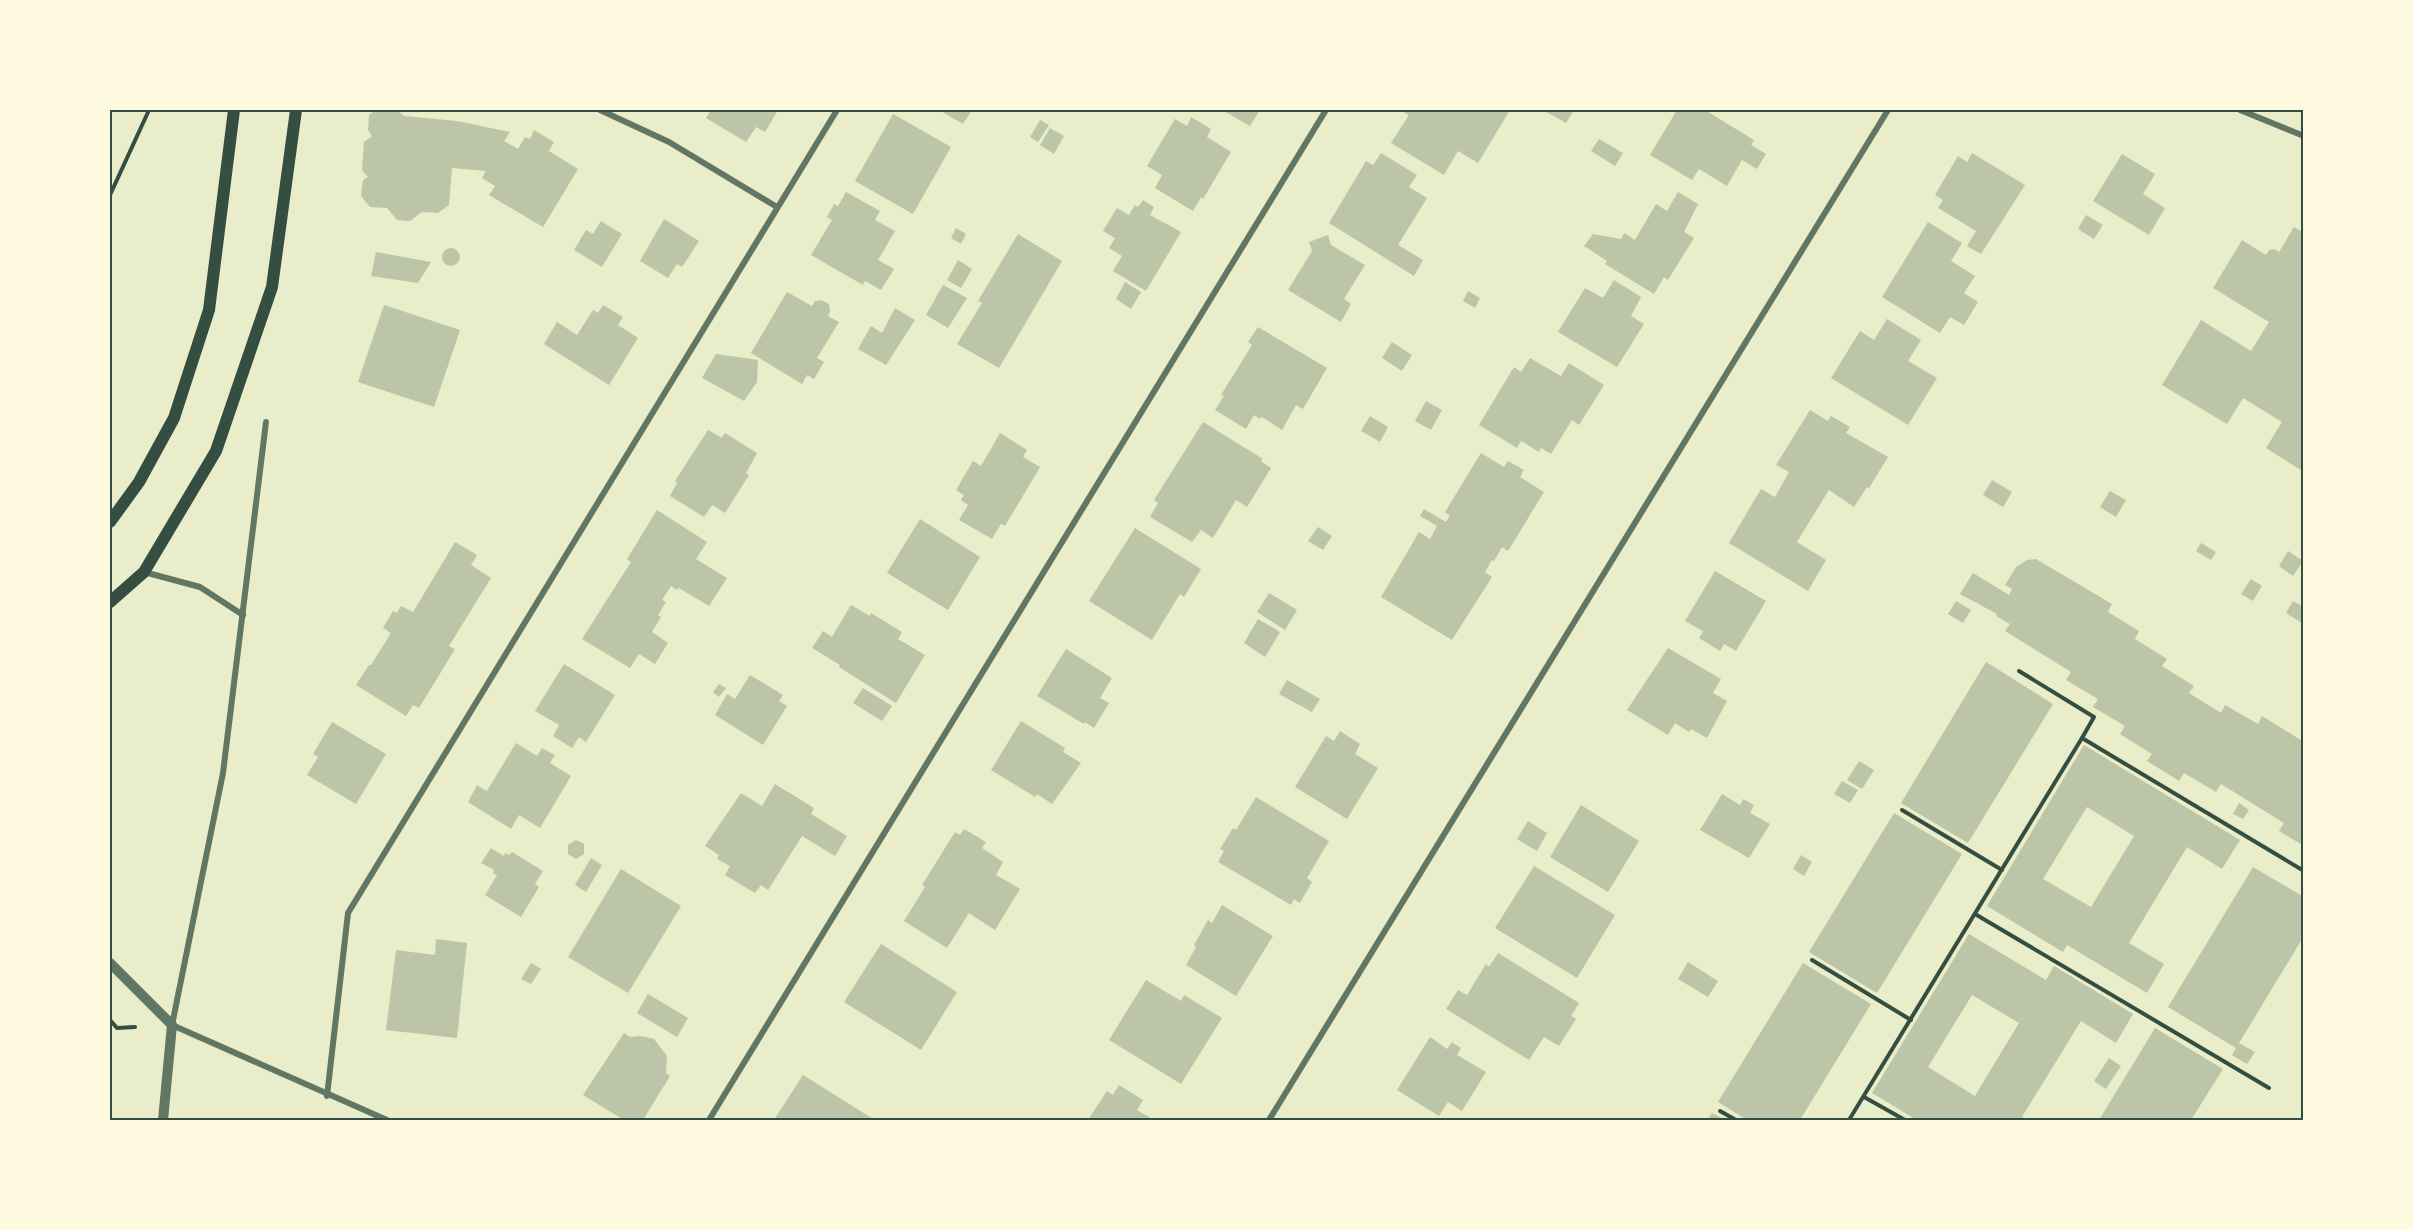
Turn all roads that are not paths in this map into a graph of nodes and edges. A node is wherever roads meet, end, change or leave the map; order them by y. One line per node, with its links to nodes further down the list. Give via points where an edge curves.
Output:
1 (234, 110): 11 (main road, via 209,310 174,418 139,482)
2 (296, 110): 12 (main road, via 272,287 261,321 216,451)
3 (600, 110): 9 (street, via 669,142)
4 (837, 110): 9 (street)
5 (1326, 110): 20 (street)
6 (1888, 110): 21 (street)
7 (2240, 110): 8 (street)
8 (2304, 136)
9 (777, 207): 17 (street, via 348,913)
10 (266, 422): 14 (street)
11 (110, 522)
12 (144, 572): 13 (main road); 14 (street, via 200,587)
13 (110, 602)
14 (243, 615): 16 (street, via 223,773)
15 (110, 963): 16 (street)
16 (172, 1025): 17 (street); 18 (street)
17 (327, 1096): 19 (street)
18 (163, 1120)
19 (387, 1120)
20 (709, 1120)
21 (1269, 1120)

